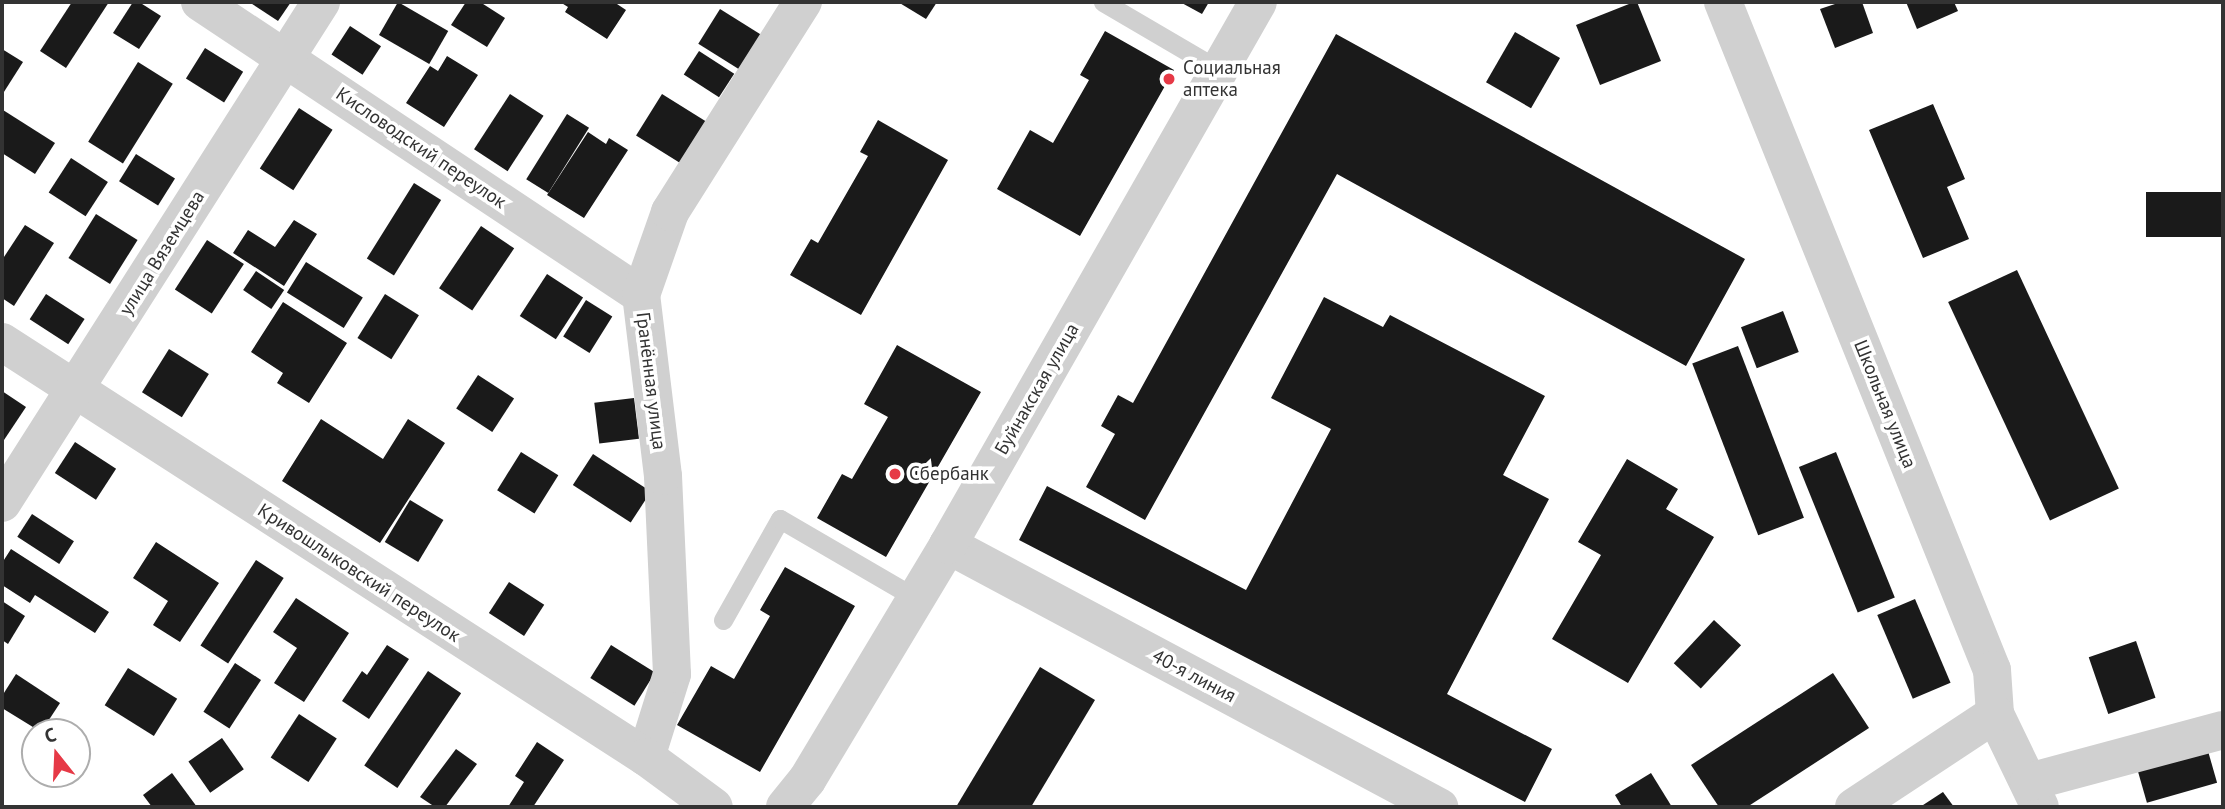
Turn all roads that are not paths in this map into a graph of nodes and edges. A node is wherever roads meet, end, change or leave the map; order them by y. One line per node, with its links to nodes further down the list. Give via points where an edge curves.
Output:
1 (200, 2): 7 (street, Кисловодский переулок)
2 (321, 2): 7 (street, улица Вяземцева)
3 (803, 2): 9 (street, Гранённая улица, via 670,212)
4 (1103, 2): 8 (lane)
5 (1258, 2): 8 (street, Буйнакская улица)
6 (1723, 2): 16 (street, Школьная улица, via 1992,670)
7 (284, 57): 9 (street, Кисловодский переулок); 11 (street, улица Вяземцева)
8 (1219, 70): 13 (street, Буйнакская улица)
9 (641, 295): 18 (street, Гранённая улица, via 663,476 672,674)
10 (2, 342): 11 (street, Кривошлыковский переулок)
11 (76, 391): 12 (street, улица Вяземцева); 18 (street, Кривошлыковский переулок)
12 (2, 503)
13 (948, 545): 14 (street, Буйнакская улица); 22 (street, 40-я линия)
14 (916, 598): 15 (lane, via 779,519); 21 (street, Буйнакская улица, via 807,780)
15 (723, 620)
16 (1995, 715): 19 (street, Школьная улица); 23 (street)
17 (2223, 730): 19 (street)
18 (646, 757): 20 (street, Кривошлыковский переулок)
19 (2035, 794)
20 (714, 807)
21 (785, 807)
22 (1439, 807)
23 (1854, 807)

